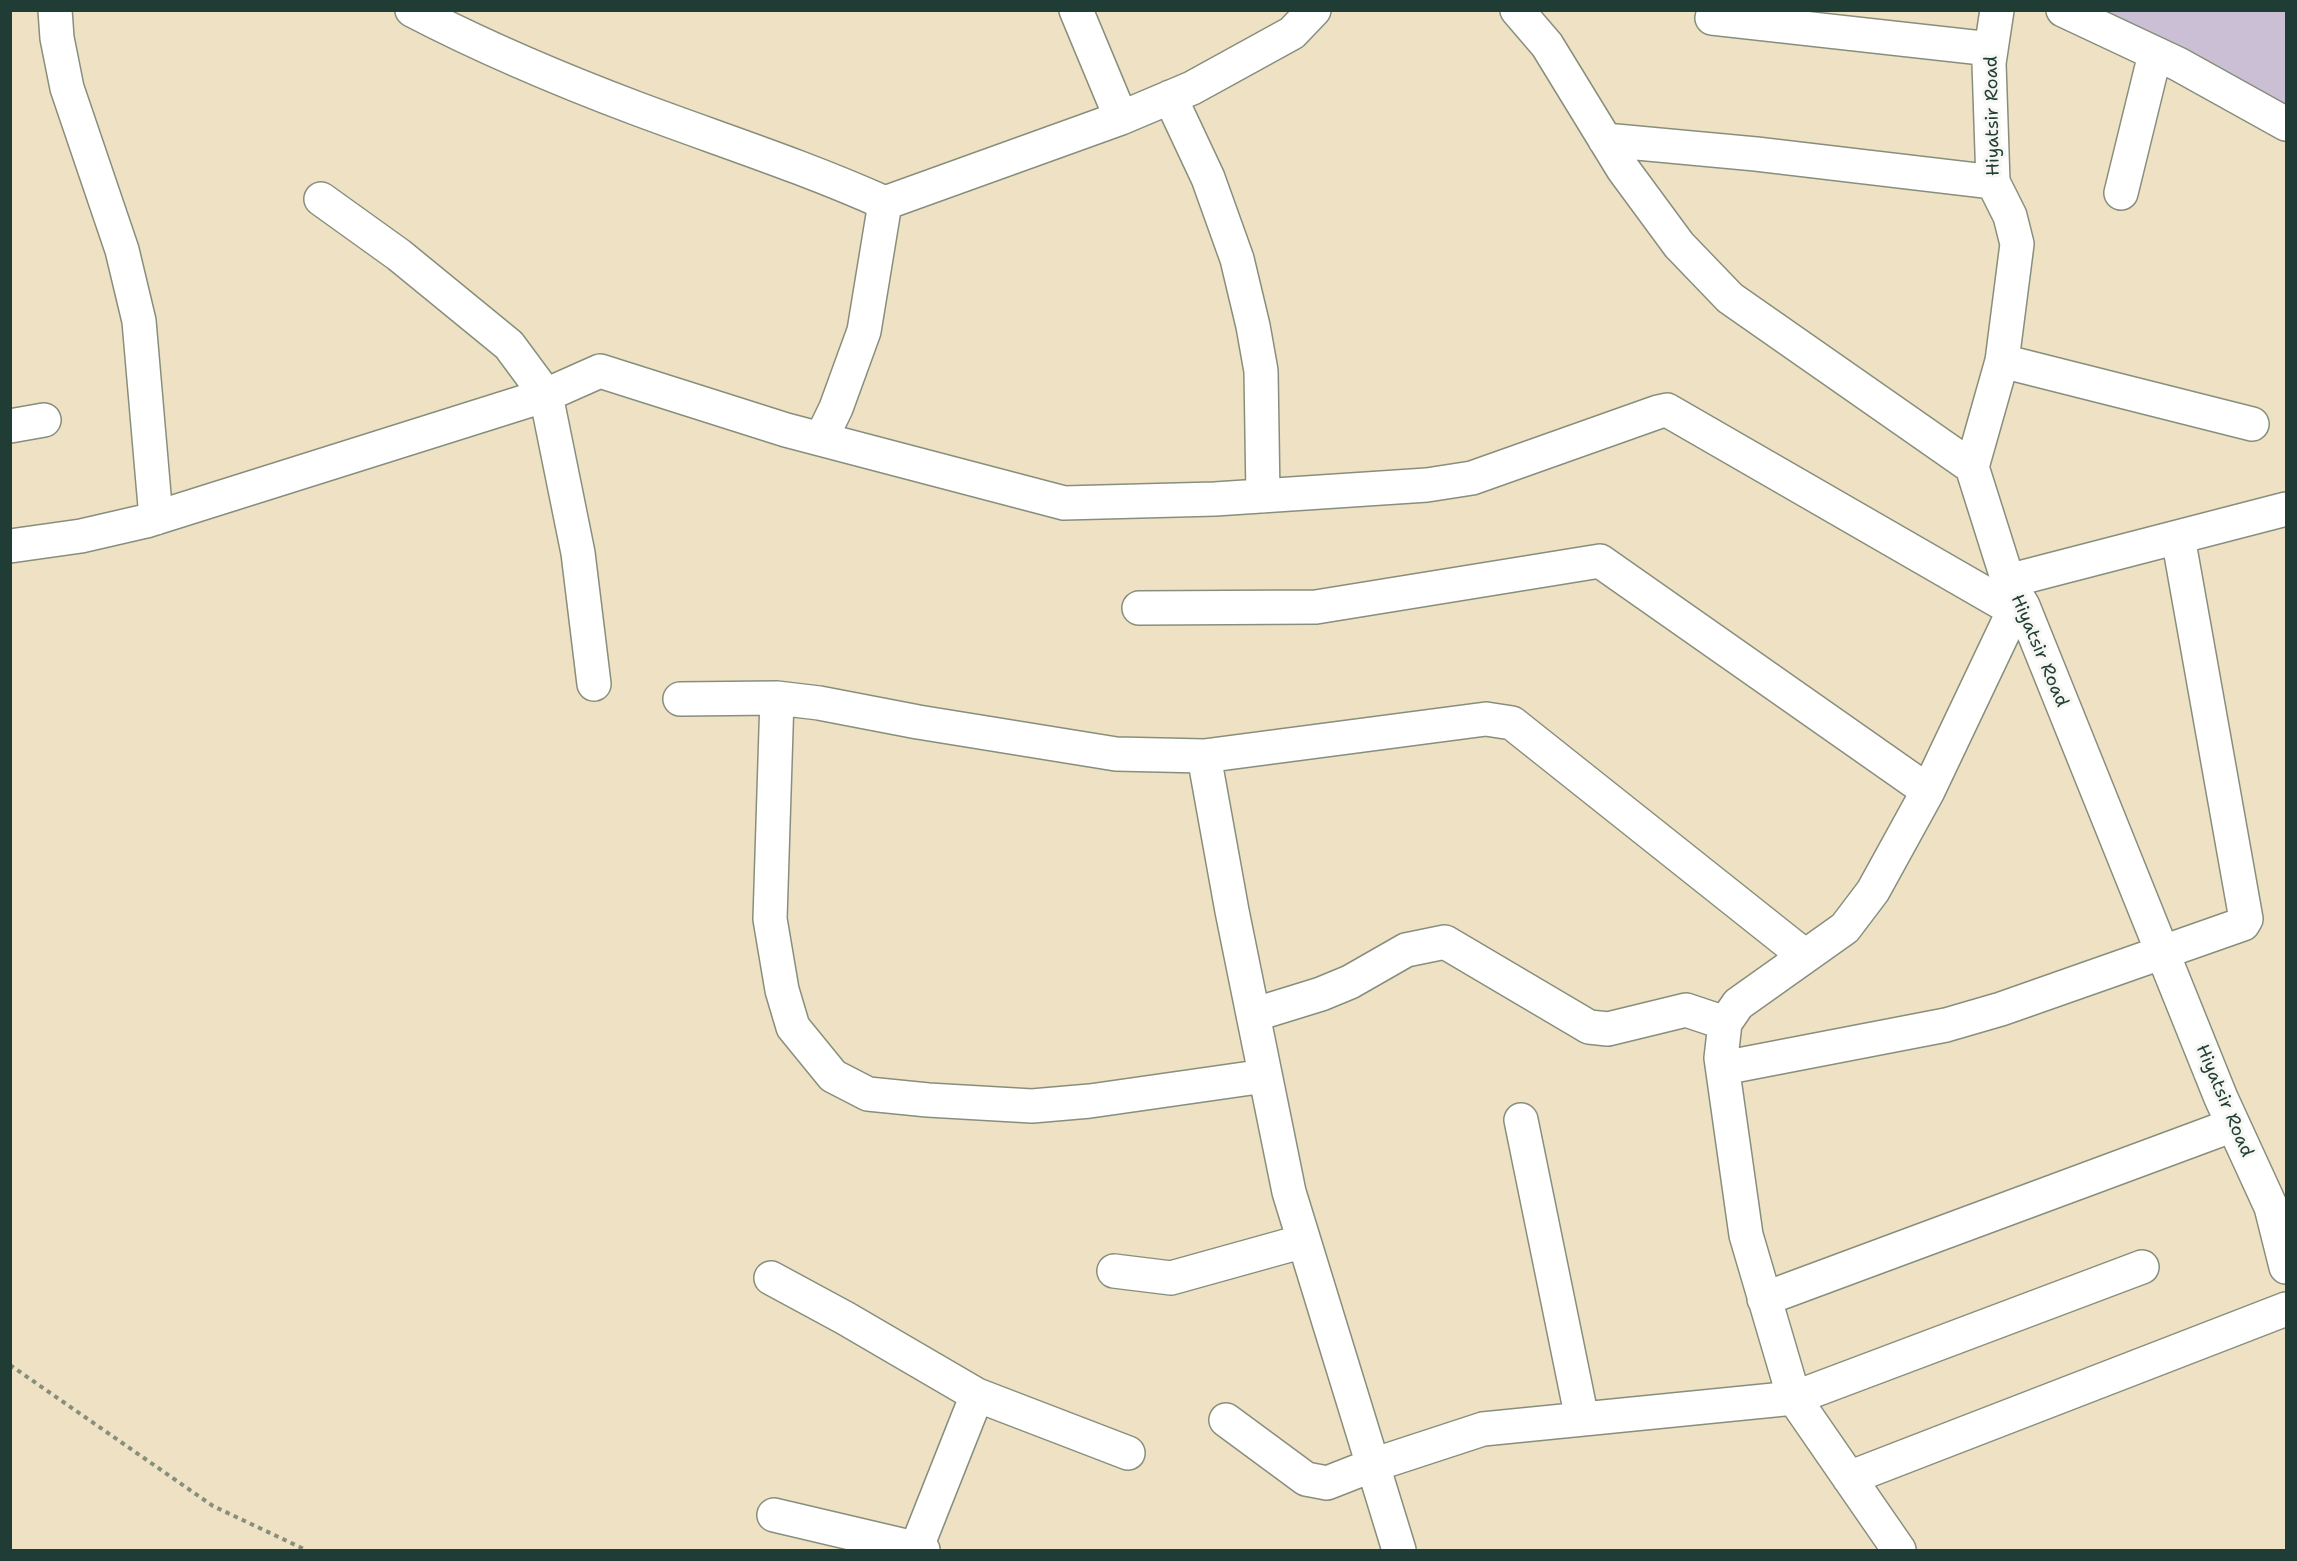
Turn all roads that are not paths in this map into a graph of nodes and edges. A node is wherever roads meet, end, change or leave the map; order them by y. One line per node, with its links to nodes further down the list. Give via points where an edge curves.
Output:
1 (412, 10): 18 (street, via 475,43 636,108 830,178)
2 (1076, 10): 12 (street)
3 (1314, 10): 11 (street, via 1292,33)
4 (1517, 10): 14 (street, via 1547,45)
5 (1997, 10): 9 (street, Hiyatsir Road)
6 (2062, 10): 10 (street)
7 (1712, 18): 9 (street)
8 (56, 24): 28 (street, via 67,88 122,250 139,321)
9 (1991, 49): 15 (street, Hiyatsir Road)
10 (2155, 54): 13 (street); 16 (street)
11 (1170, 97): 12 (street); 26 (street, via 1208,178 1243,282 1261,371)
12 (1120, 118): 18 (street)
13 (2286, 124)
14 (1605, 140): 15 (street); 25 (street, via 1679,245 1730,298)
15 (1993, 182): 19 (street, Hiyatsir Road, via 2010,216 2017,244)
16 (2121, 193)
17 (321, 199): 20 (street, via 399,255 509,345)
18 (885, 203): 24 (street, via 864,332)
19 (2002, 361): 22 (street); 25 (street, Hiyatsir Road)
20 (554, 391): 24 (street, via 600,371); 28 (street); 33 (street)
21 (44, 420): 23 (street)
22 (2252, 424)
23 (10, 426)
24 (821, 439): 26 (street, via 1064,503)
25 (1972, 467): 31 (street, Hiyatsir Road)
26 (1263, 496): 31 (street, via 1428,485 1472,478 1667,410)
27 (2286, 509): 29 (street)
28 (156, 518): 30 (street, via 81,536)
29 (2178, 537): 31 (street); 38 (street, via 2246,919 2243,924)
30 (10, 546)
31 (2015, 599): 37 (street); 38 (street, Hiyatsir Road)
32 (1139, 608): 37 (street, via 1316,607 1600,561)
33 (594, 684)
34 (777, 698): 35 (street); 36 (street, via 1116,754); 43 (street, via 770,918 782,990 793,1027 833,1076 868,1094 1032,1106)
35 (680, 699)
36 (1204, 756): 39 (street, via 1486,719 1512,723); 40 (street)
37 (1928, 791): 39 (street, via 1873,891 1845,928)
38 (2162, 953): 42 (street, via 1946,1025); 45 (street, Hiyatsir Road)
39 (1805, 956): 41 (street, via 1737,1004)
40 (1253, 1015): 41 (street, via 1350,982 1406,950 1445,942 1589,1027 1608,1029 1686,1010); 43 (street)
41 (1725, 1023): 42 (street)
42 (1722, 1068): 51 (street, via 1746,1235)
43 (1265, 1076): 46 (street, via 1289,1192)
44 (1521, 1120): 55 (street)
45 (2234, 1125): 48 (street, Hiyatsir Road, via 2271,1207); 51 (street)
46 (1304, 1241): 49 (street, via 1171,1278); 58 (street)
47 (2142, 1267): 54 (street)
48 (2286, 1267)
49 (1114, 1271)
50 (771, 1278): 53 (street)
51 (1764, 1299): 54 (street)
52 (2286, 1309): 59 (street)
53 (977, 1395): 57 (street); 61 (street)
54 (1794, 1398): 55 (street); 59 (street)
55 (1582, 1419): 58 (street, via 1483,1429)
56 (1226, 1420): 58 (street, via 1306,1479 1327,1483)
57 (1128, 1453)
58 (1373, 1465): 62 (street)
59 (1850, 1478): 63 (street)
60 (774, 1515): 61 (street)
61 (919, 1550)
62 (1400, 1551)
63 (1899, 1551)

